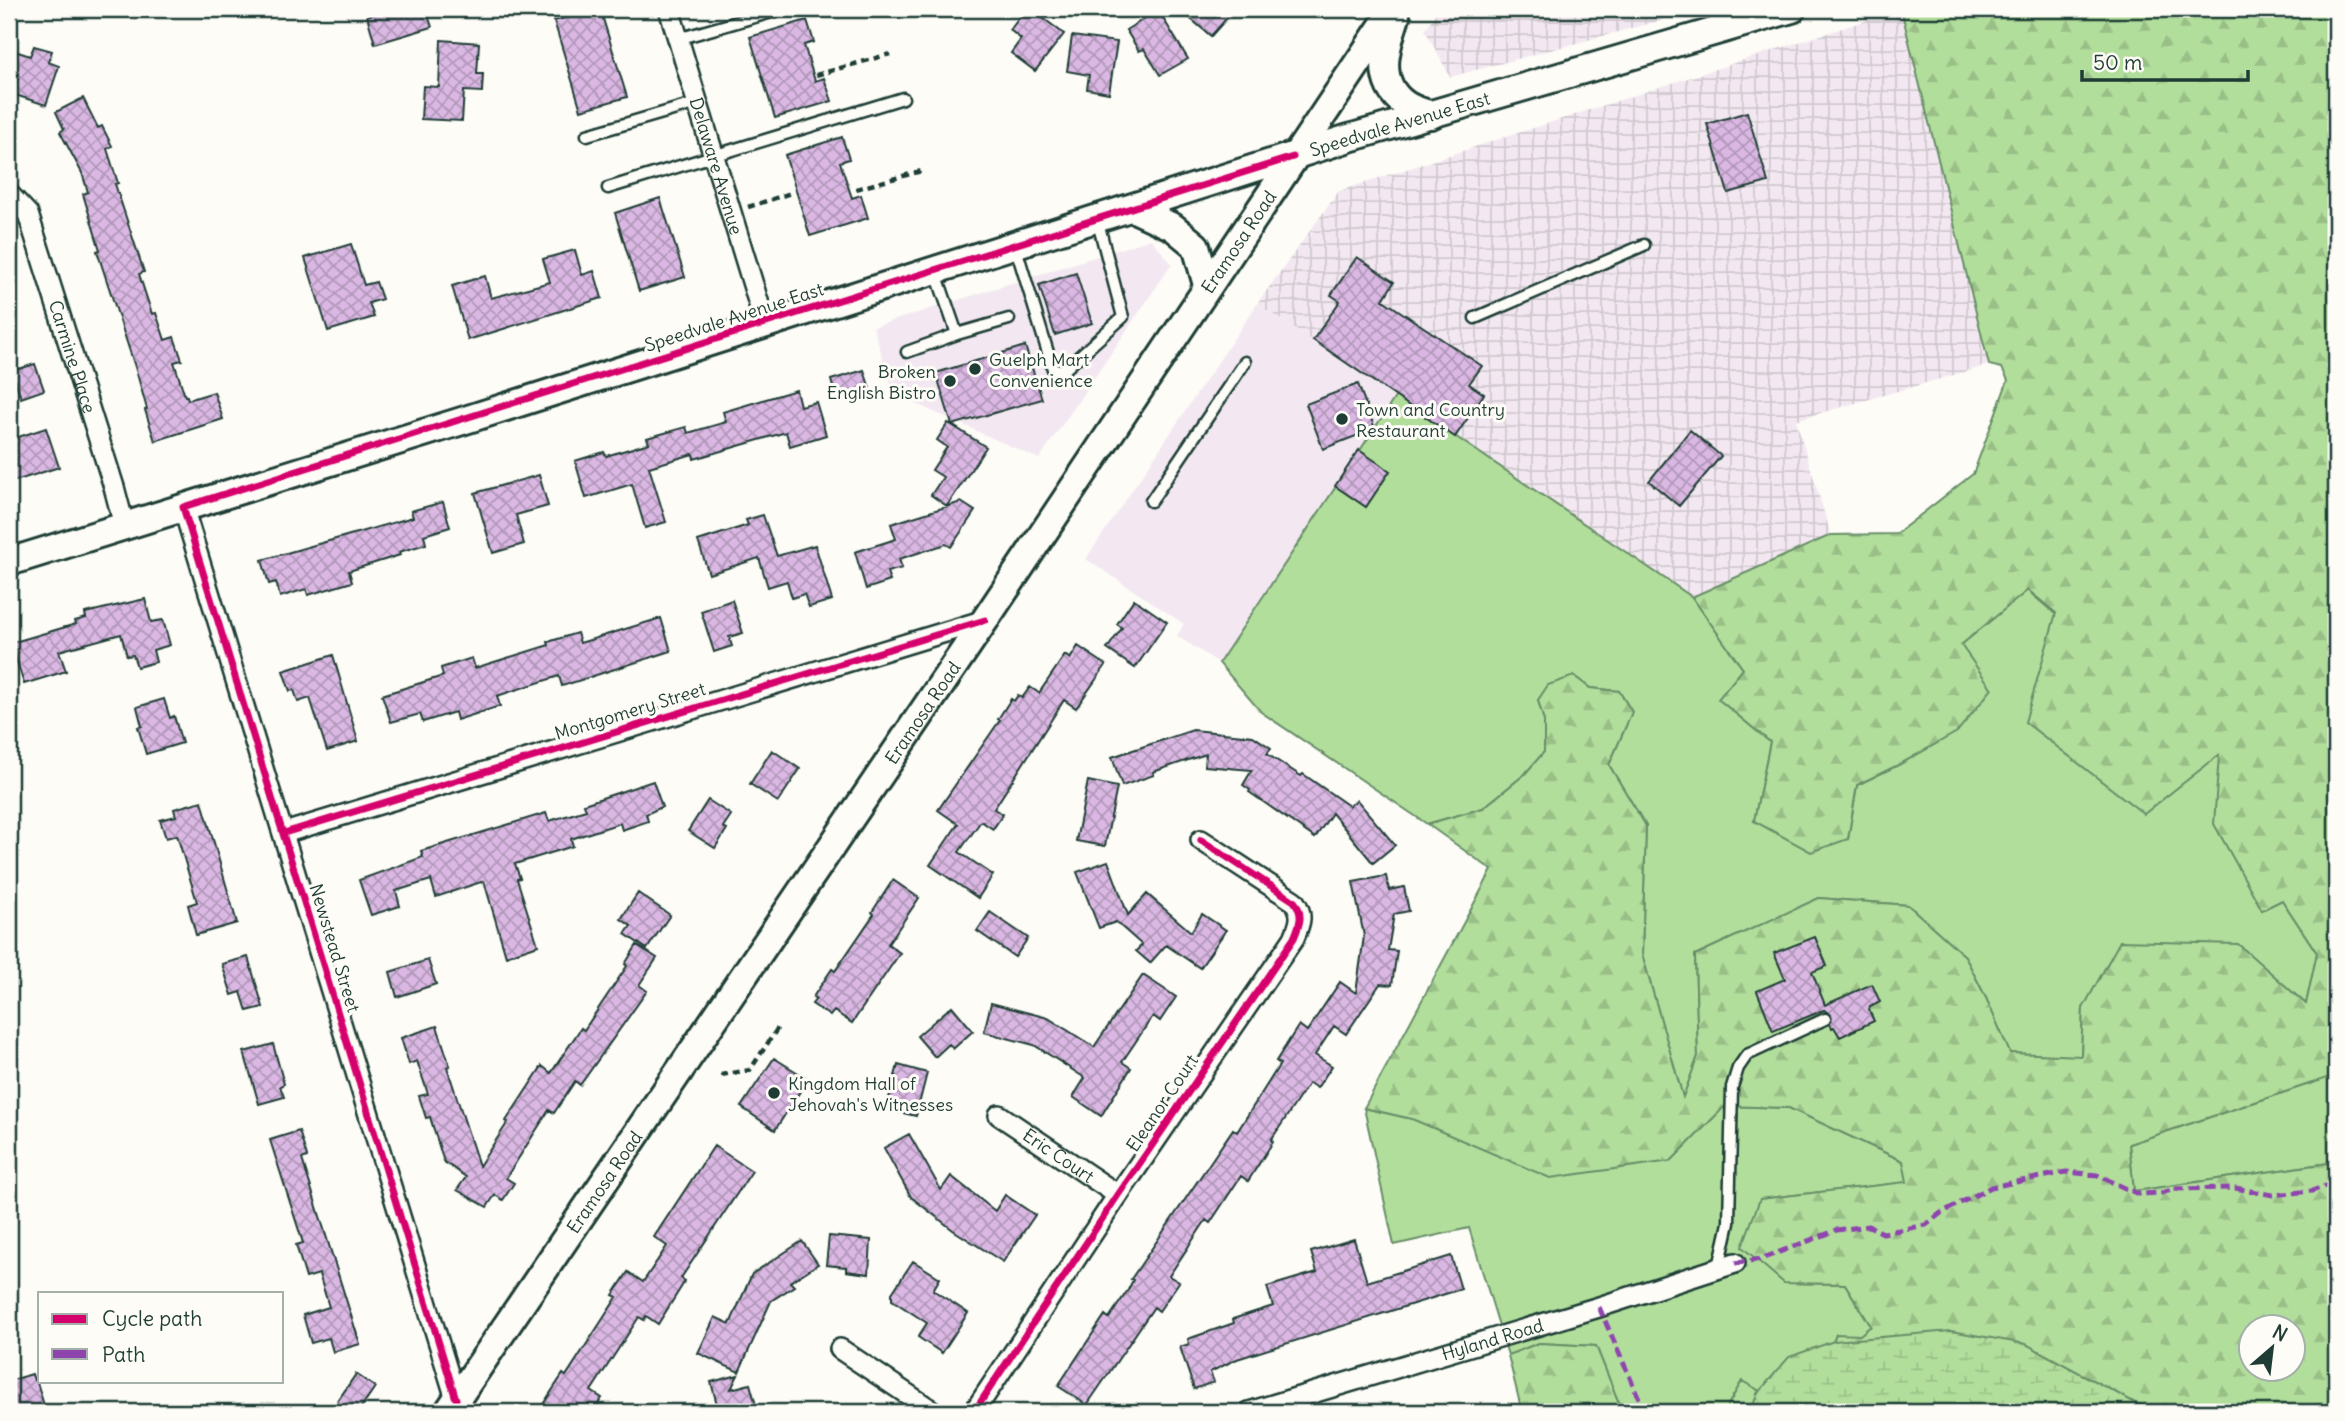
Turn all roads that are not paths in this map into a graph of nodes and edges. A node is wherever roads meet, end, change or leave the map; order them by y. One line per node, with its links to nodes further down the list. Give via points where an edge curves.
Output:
1 (669, 9): 5 (street, Delaware Avenue)
2 (782, 9): 5 (lane)
3 (1396, 9): 8 (main road, via 1384,69 1389,88 1406,105); 11 (main road, Eramosa Road)
4 (1792, 9): 8 (main road, Speedvale Avenue East)
5 (678, 39): 7 (street, Delaware Avenue)
6 (903, 98): 10 (lane)
7 (697, 103): 9 (lane); 10 (street, Delaware Avenue)
8 (1431, 115): 11 (main road, Speedvale Avenue East)
9 (587, 135)
10 (713, 156): 12 (lane); 22 (street, Delaware Avenue)
11 (1293, 157): 14 (main road, Speedvale Avenue East); 19 (main road, Eramosa Road)
12 (608, 188)
13 (9, 194): 28 (street, Carmine Place, via 28,214)
14 (1132, 208): 15 (main road, Speedvale Avenue East); 19 (main road, via 1173,227 1196,246)
15 (1097, 218): 16 (main road, Speedvale Avenue East); 16 (lane, via 1123,317 1064,370 1053,369)
16 (1015, 244): 18 (main road, Speedvale Avenue East)
17 (1644, 246): 20 (lane)
18 (935, 269): 22 (main road, Speedvale Avenue East); 23 (lane)
19 (1207, 285): 30 (main road, Eramosa Road)
20 (1475, 318)
21 (1009, 319): 23 (lane)
22 (765, 324): 27 (main road, Speedvale Avenue East)
23 (957, 334): 24 (lane)
24 (907, 352)
25 (1245, 362): 26 (lane)
26 (1151, 501)
27 (183, 507): 28 (main road, Speedvale Avenue East); 31 (street, Newstead Street)
28 (124, 525): 29 (main road, Speedvale Avenue East)
29 (9, 562)
30 (985, 620): 31 (street, Montgomery Street); 38 (main road, Eramosa Road)
31 (284, 833): 38 (street, Newstead Street)
32 (1201, 840): 35 (street, Eleanor Court, via 1294,901 1300,909 1300,923 1294,939)
33 (1825, 1019): 36 (lane, via 1747,1055 1738,1068 1732,1087)
34 (999, 1115): 35 (street, Eric Court)
35 (1118, 1195): 40 (street, Eleanor Court)
36 (1727, 1265): 41 (street, Hyland Road)
37 (840, 1349): 39 (street)
38 (452, 1406)
39 (934, 1412)
40 (974, 1412)
41 (1249, 1412)

